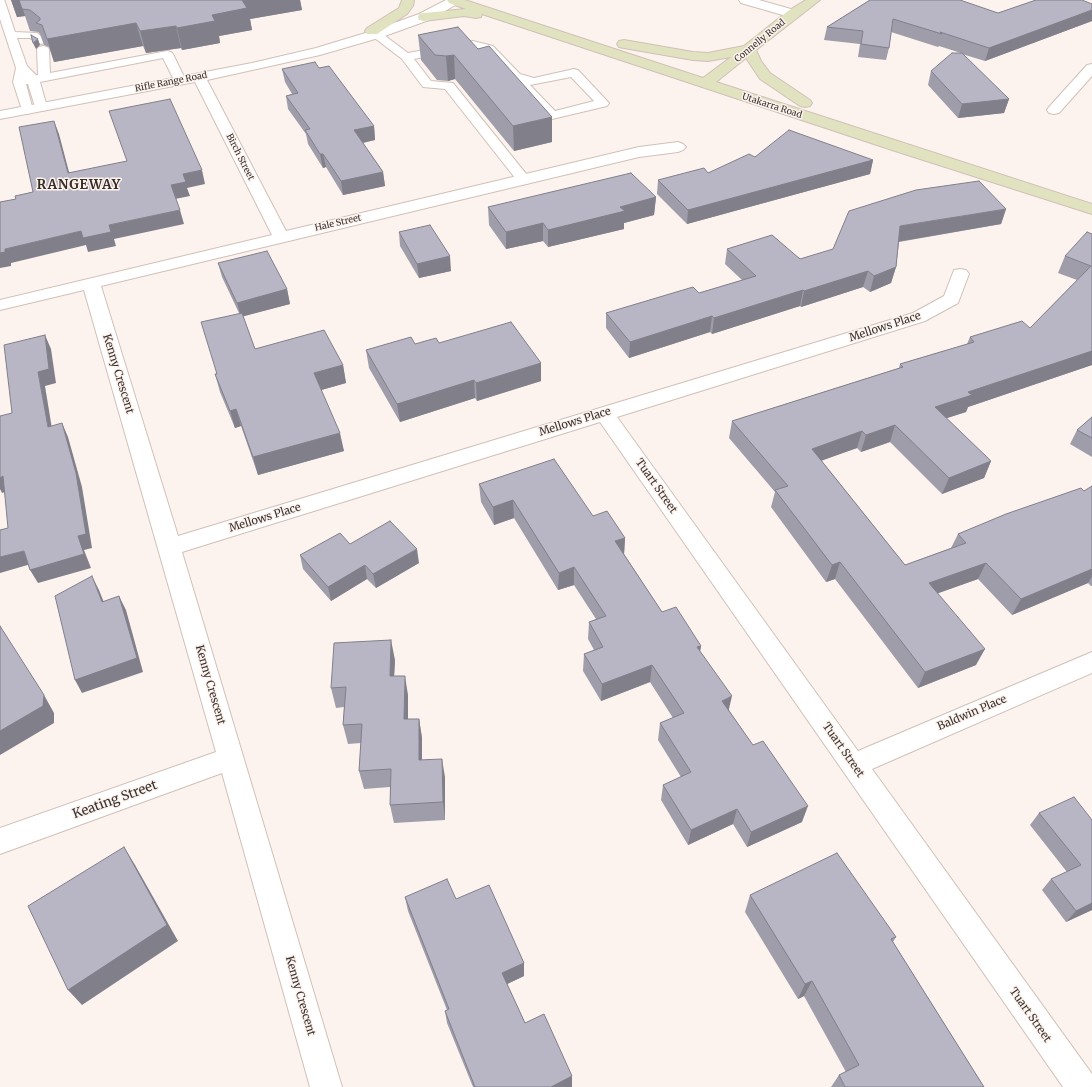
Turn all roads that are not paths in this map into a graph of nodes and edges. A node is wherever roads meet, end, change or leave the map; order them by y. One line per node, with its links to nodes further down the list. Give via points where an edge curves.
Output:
1 (408, 0): 10 (main road, via 403,11)
2 (432, 0): 10 (street, Rifle Range Road)
3 (454, 0): 9 (street, Rifle Range Road); 12 (main road, Utakarra Road)
4 (490, 0): 12 (main road, Utakarra Road)
5 (745, 0): 8 (street)
6 (814, 0): 8 (main road, Connelly Road)
7 (0, 2): 11 (lane)
8 (793, 14): 13 (main road, Connelly Road)
9 (424, 17): 10 (street, Rifle Range Road); 12 (main road, via 464,12 486,16 583,48)
10 (375, 32): 14 (lane); 17 (street, Rifle Range Road, via 280,61)
11 (10, 36): 15 (lane); 19 (lane, via 33,35 42,45)
12 (620, 49): 13 (main road, via 708,57); 20 (main road, Utakarra Road)
13 (749, 50): 20 (main road, Connelly Road); 23 (main road, via 754,62 765,76)
14 (406, 57): 18 (lane, via 473,44 489,48); 29 (lane, via 427,84 449,86)
15 (21, 67): 19 (lane); 22 (lane)
16 (1092, 68): 26 (street)
17 (199, 77): 21 (street, Rifle Range Road); 32 (street, Birch Street)
18 (518, 77): 18 (lane, via 552,115 603,103 574,74 533,82)
19 (38, 78): 21 (lane, via 167,54); 22 (lane); 24 (lane)
20 (712, 79): 23 (main road, Utakarra Road); 31 (main road, Utakarra Road, via 896,147)
21 (180, 80): 24 (street, Rifle Range Road)
22 (19, 82): 25 (lane)
23 (805, 103): 30 (main road, Utakarra Road)
24 (41, 107): 25 (street, Rifle Range Road)
25 (27, 110): 27 (street, Rifle Range Road)
26 (1054, 110)
27 (0, 116)
28 (678, 147): 29 (street, Hale Street, via 639,152)
29 (524, 180): 32 (street, Hale Street)
30 (1092, 196)
31 (1092, 209)
32 (281, 237): 34 (street, Hale Street)
33 (960, 274): 36 (street, Mellows Place, via 952,299 919,317)
34 (91, 283): 35 (street, Hale Street); 37 (street, Kenny Crescent)
35 (0, 305)
36 (604, 413): 37 (street, Mellows Place); 40 (street, Tuart Street)
37 (170, 547): 39 (street, Kenny Crescent)
38 (1092, 662): 40 (street, Baldwin Place)
39 (231, 758): 41 (street, Keating Street); 42 (street, Kenny Crescent)
40 (853, 765): 43 (street, Tuart Street)
41 (0, 841)
42 (326, 1087)
43 (1082, 1087)

